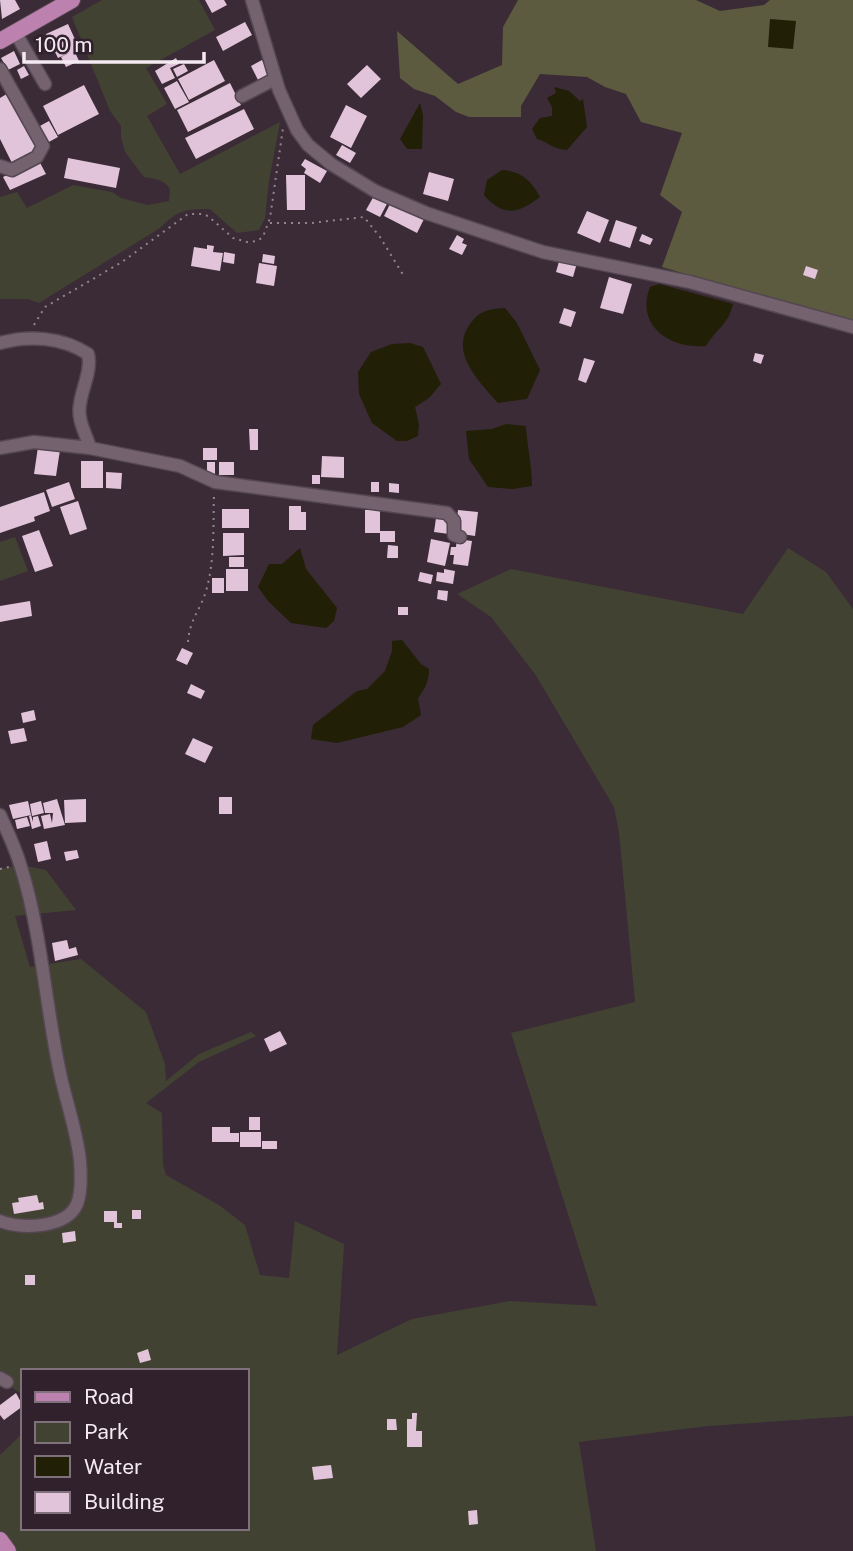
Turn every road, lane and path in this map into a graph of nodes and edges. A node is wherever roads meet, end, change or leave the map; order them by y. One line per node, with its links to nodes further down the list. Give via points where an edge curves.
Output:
1 (72, 0): 3 (main road)
2 (252, 0): 6 (street)
3 (15, 32): 4 (main road); 7 (street)
4 (0, 41)
5 (0, 69): 10 (street, via 43,146 37,157 12,170)
6 (275, 79): 8 (street); 9 (street)
7 (45, 84)
8 (242, 96)
9 (288, 114): 11 (path); 13 (street, via 308,145 331,164 375,191 426,213 543,252 690,282)
10 (0, 166)
11 (268, 223): 12 (path, via 364,217); 14 (path, via 263,237 247,242 233,238 202,214 181,217 122,262 45,307)
12 (405, 278)
13 (853, 327)
14 (30, 339): 15 (street); 17 (street, via 74,345 88,354 79,407)
15 (0, 343)
16 (0, 448): 17 (street, via 34,442)
17 (90, 448): 18 (street, via 180,466)
18 (215, 482): 19 (street, via 447,513 454,521 454,535); 20 (path, via 210,573 189,627)
19 (460, 537)
20 (188, 642)
21 (0, 814): 22 (street, via 26,888 80,1162 80,1189 77,1204 60,1221 31,1225)
22 (0, 1221)
23 (0, 1540): 24 (main road)
24 (8, 1551)

